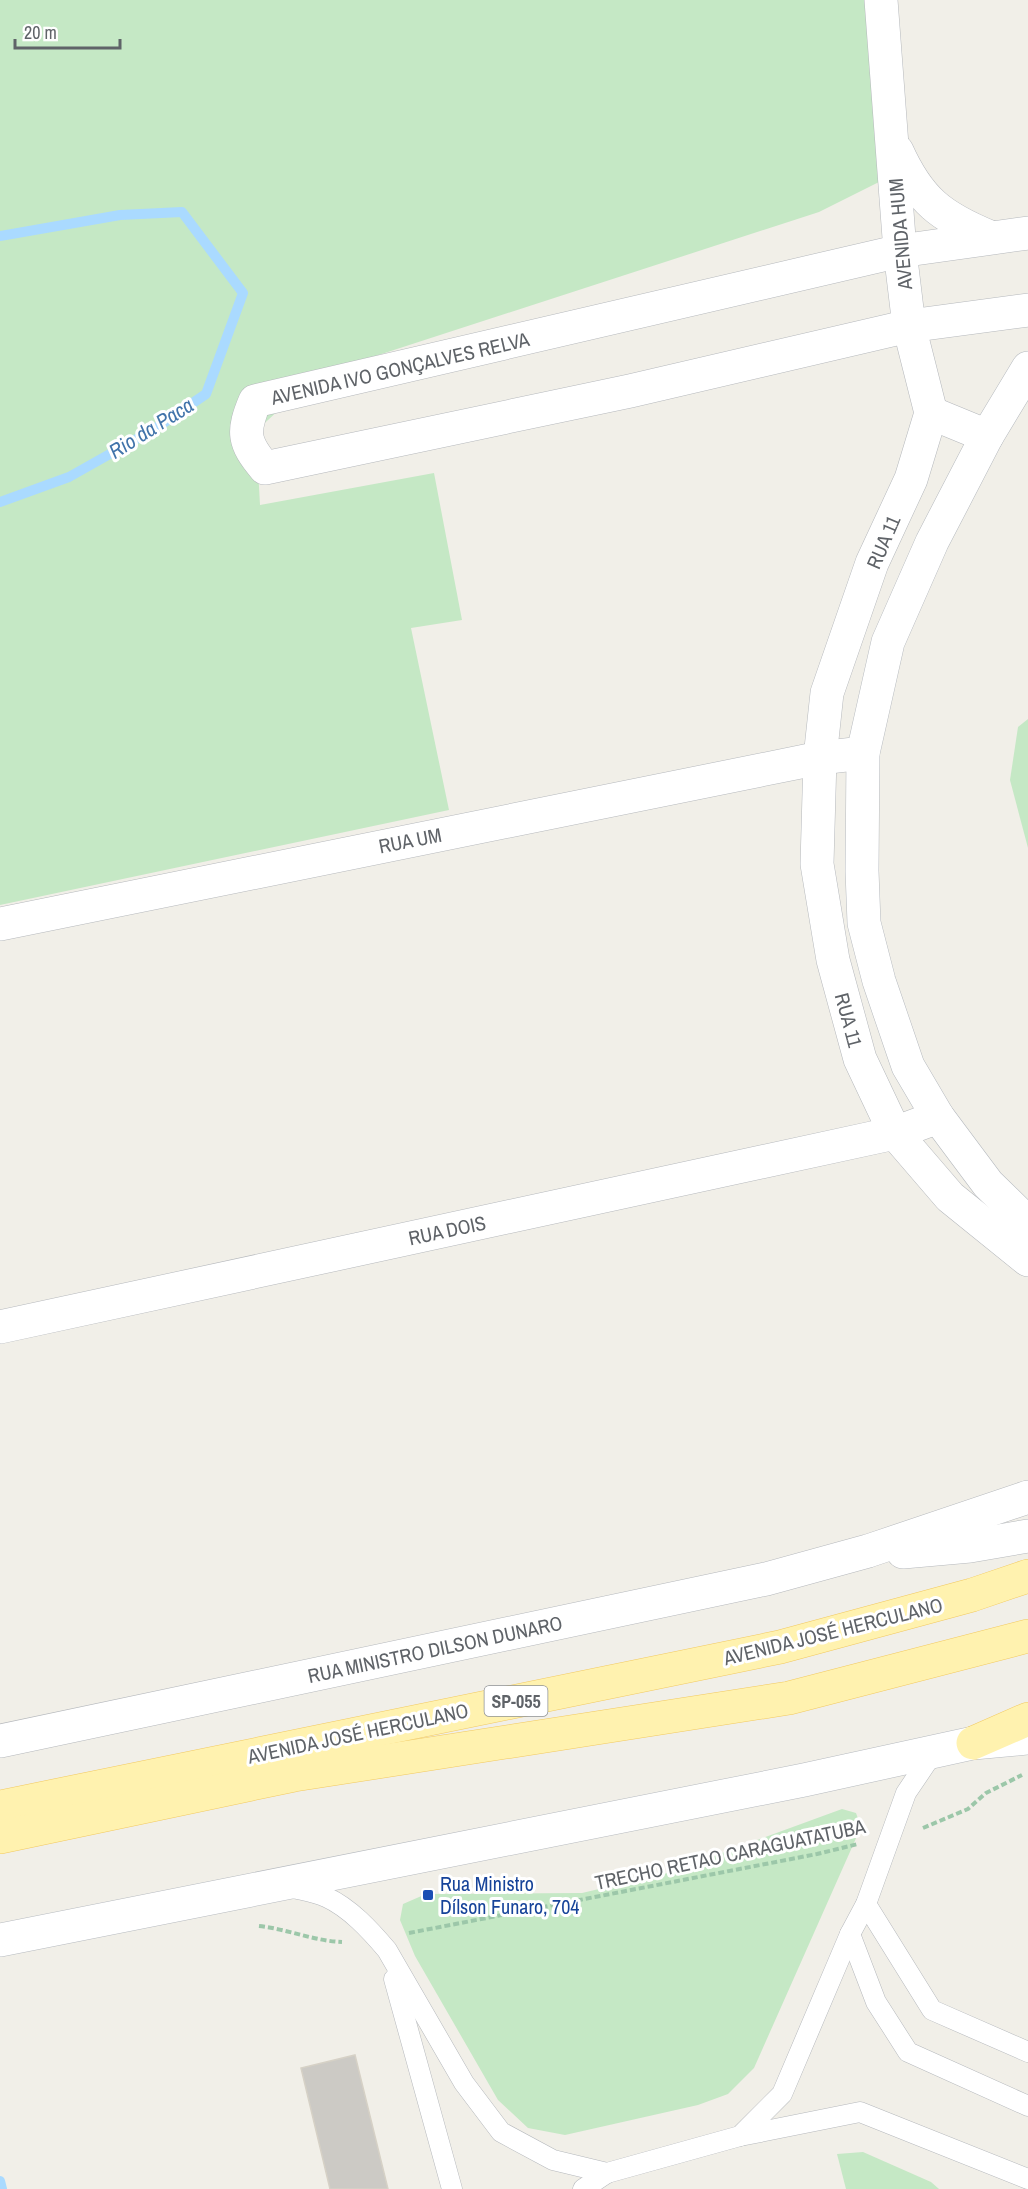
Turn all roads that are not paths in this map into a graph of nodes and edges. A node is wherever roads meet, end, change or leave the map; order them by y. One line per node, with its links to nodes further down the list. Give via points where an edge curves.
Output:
1 (881, 0): 2 (street, AVENIDA HUM)
2 (892, 141): 4 (street, AVENIDA HUM, via 920,194 954,222); 5 (street, AVENIDA HUM)
3 (1028, 233): 4 (street, AVENIDA IVO GONÇALVES RELVA)
4 (991, 238): 5 (street, AVENIDA IVO GONÇALVES RELVA)
5 (900, 251): 7 (street, AVENIDA HUM); 7 (street, AVENIDA IVO GONÇALVES RELVA, via 255,401 245,425 249,449 264,468 630,391)
6 (1028, 310): 7 (street, AVENIDA IVO GONÇALVES RELVA)
7 (909, 326): 9 (street)
8 (1028, 368): 10 (street, RUA 11)
9 (931, 413): 10 (street); 12 (street, RUA 11, via 911,479 872,564 827,693)
10 (987, 436): 11 (street, RUA 11, via 888,642)
11 (863, 753): 12 (street); 14 (street, RUA 11, via 864,923 908,1066)
12 (820, 758): 13 (street, RUA UM); 15 (street, RUA 11, via 817,864 833,960 860,1059)
13 (0, 924)
14 (938, 1117): 15 (street); 16 (street, RUA 11, via 988,1184)
15 (895, 1133): 17 (street, RUA 11, via 950,1197); 18 (street, RUA DOIS)
16 (1028, 1223)
17 (1028, 1260)
18 (0, 1327)
19 (1028, 1497): 21 (street, RUA MINISTRO DILSON DUNARO)
20 (1028, 1536): 21 (street, RUA MINISTRO DILSON DUNARO, via 915,1552)
21 (868, 1551): 26 (street, RUA MINISTRO DILSON DUNARO, via 766,1578)
22 (1028, 1576): 29 (main road, AVENIDA JOSÉ HERCULANO / SP-055, via 780,1647)
23 (1028, 1636): 30 (main road, AVENIDA JOSÉ HERCULANO / SP-055, via 789,1698 294,1774)
24 (1028, 1719): 27 (main road)
25 (1028, 1738): 27 (street)
26 (0, 1740)
27 (973, 1743): 28 (street)
28 (933, 1752): 31 (street); 32 (lane, via 906,1792)
29 (0, 1807)
30 (0, 1837)
31 (278, 1884): 34 (street); 35 (lane, via 326,1897 353,1915)
32 (866, 1904): 33 (lane); 36 (lane, via 932,2010)
33 (850, 1934): 37 (lane, via 876,2002 908,2052); 38 (lane, via 782,2094)
34 (0, 1940)
35 (381, 1944): 39 (lane, via 464,2083 501,2132 553,2160); 41 (lane)
36 (1028, 2052)
37 (1028, 2106)
38 (740, 2136): 39 (lane); 40 (lane, via 860,2112)
39 (607, 2173): 42 (lane)
40 (1028, 2179)
41 (452, 2189)
42 (583, 2189)

